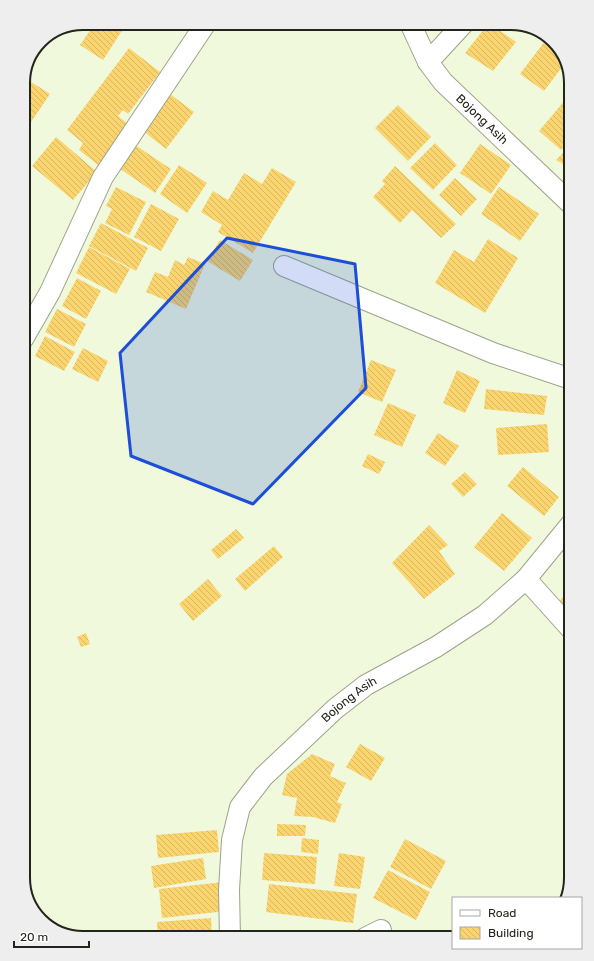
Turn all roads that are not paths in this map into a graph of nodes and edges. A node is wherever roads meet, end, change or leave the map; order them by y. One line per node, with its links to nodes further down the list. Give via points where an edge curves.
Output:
1 (195, 30): 7 (street, via 104,177 50,292)
2 (413, 30): 4 (street, Bojong Asih)
3 (458, 30): 4 (street)
4 (428, 62): 5 (street, Bojong Asih, via 463,102)
5 (564, 197)
6 (284, 266): 8 (street, via 493,353)
7 (30, 327)
8 (564, 377)
9 (564, 533): 10 (street, Bojong Asih)
10 (526, 579): 11 (street); 12 (street, Bojong Asih, via 485,614 436,647 366,685 335,709 263,777 240,807 232,840)
11 (564, 621)
12 (230, 931)

